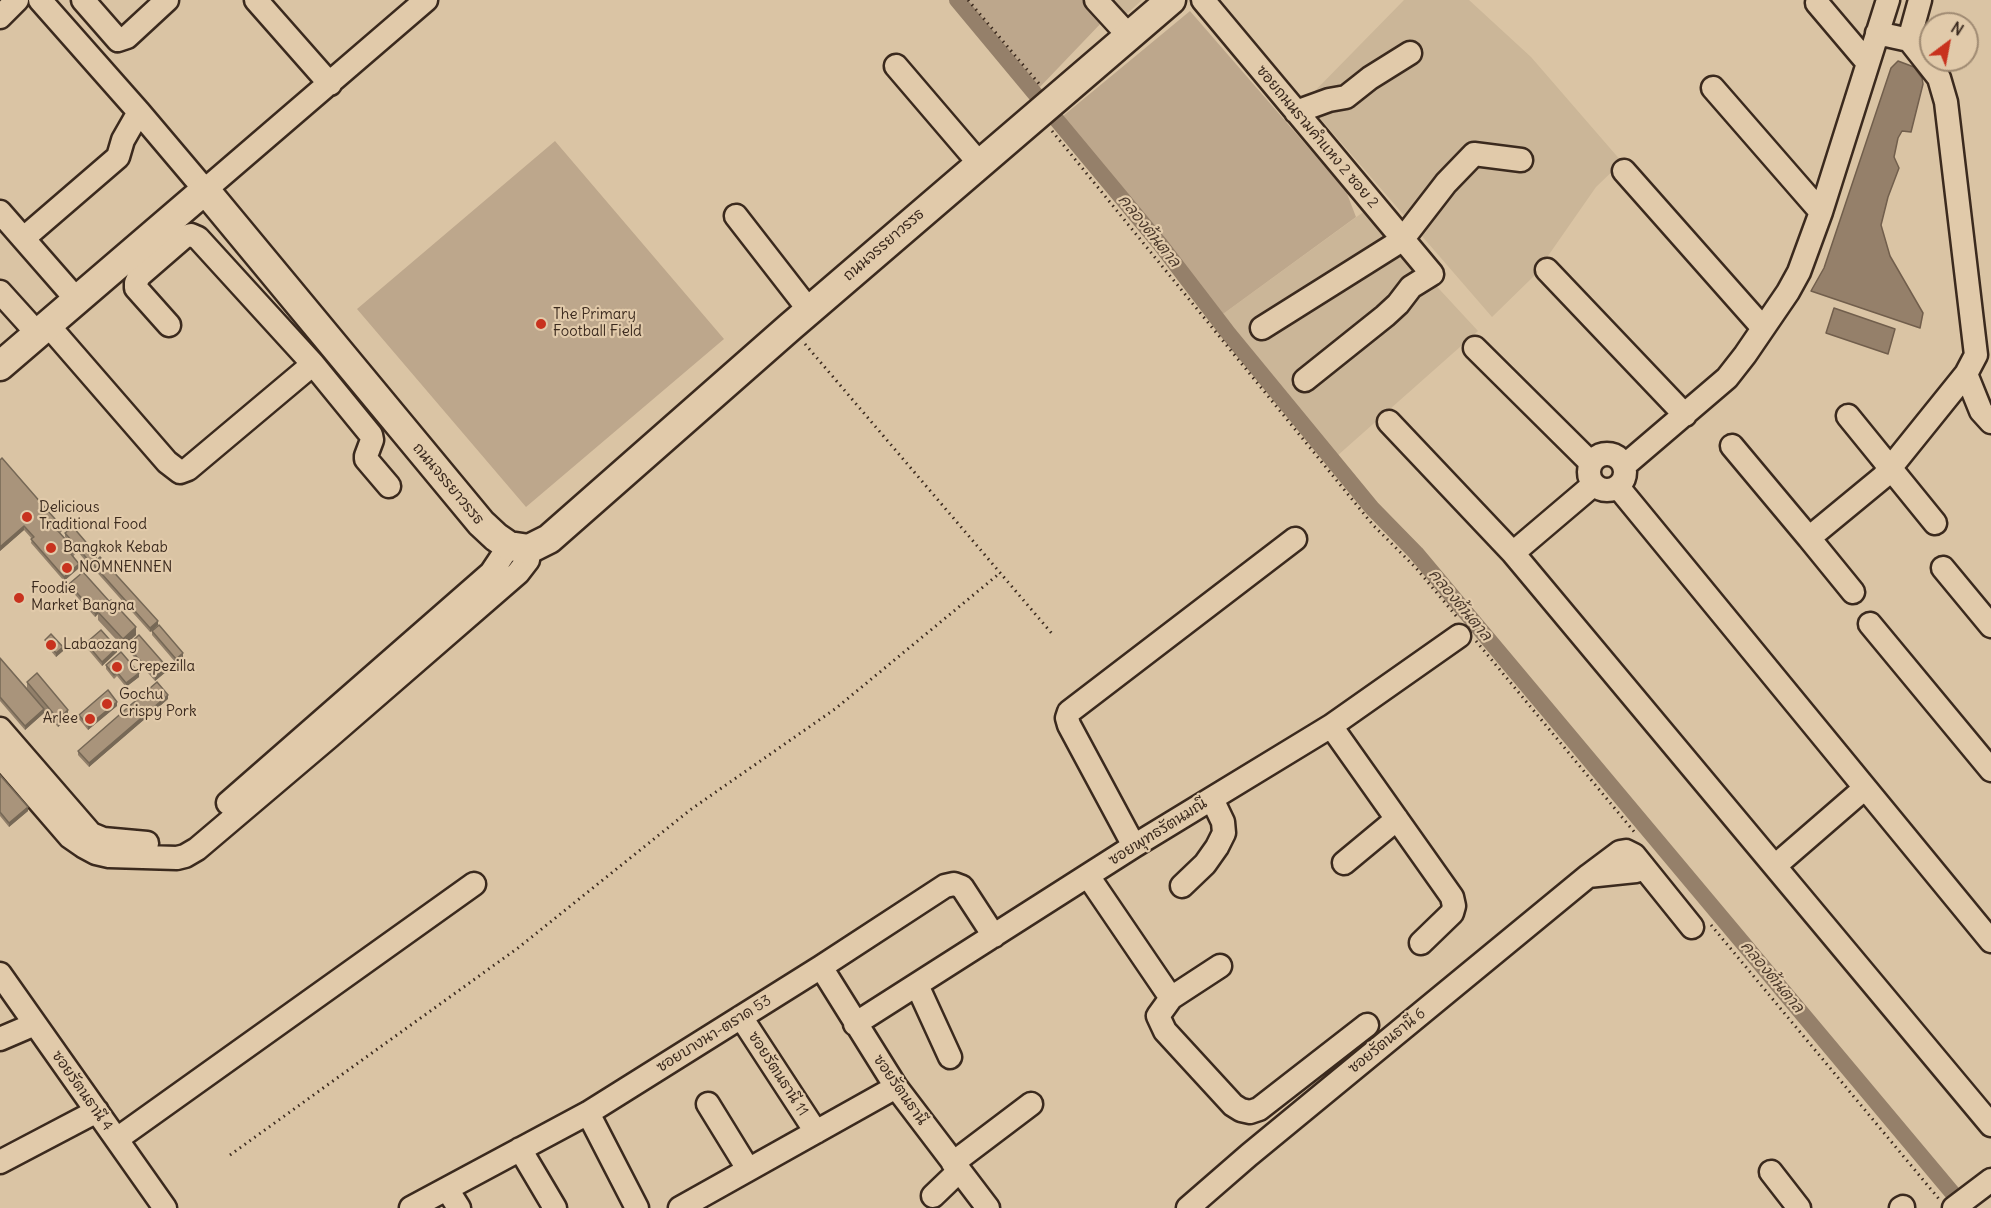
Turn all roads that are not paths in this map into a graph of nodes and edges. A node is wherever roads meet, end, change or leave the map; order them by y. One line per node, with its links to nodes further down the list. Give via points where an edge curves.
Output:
1 (17, 0): 13 (street)
2 (40, 0): 22 (street)
3 (83, 0): 11 (street, via 118,40 127,37)
4 (256, 0): 20 (street)
5 (426, 0): 20 (street)
6 (1096, 0): 15 (street)
7 (1171, 0): 15 (main road, ถนนจรรยาวรรธ)
8 (1203, 0): 23 (street, ซอยถนนรามคำแหง 2 ซอย 2)
9 (1888, 0): 14 (street)
10 (1920, 0): 16 (street)
11 (158, 3)
12 (1817, 3): 18 (street)
13 (0, 17)
14 (1877, 33): 16 (street); 18 (street)
15 (1129, 36): 25 (main road, ถนนจรรยาวรรธ)
16 (1909, 40): 44 (street, via 1939,78 1946,102 1976,355)
17 (1410, 53): 23 (street, via 1346,97)
18 (1867, 62): 29 (street)
19 (896, 66): 25 (street)
20 (330, 84): 27 (street)
21 (1713, 88): 29 (street)
22 (139, 112): 27 (street); 31 (street, via 118,157)
23 (1296, 112): 32 (street, ซอยถนนรามคำแหง 2 ซอย 2)
24 (1521, 160): 32 (street, via 1474,154)
25 (979, 163): 36 (main road, ถนนจรรยาวรรธ)
26 (1624, 171): 39 (street)
27 (205, 190): 35 (main road); 58 (main road, ถนนจรรยาวรรธ, via 481,523 496,537)
28 (0, 212): 31 (street)
29 (1821, 212): 39 (street, via 1799,272)
30 (736, 216): 36 (street)
31 (24, 238): 35 (street)
32 (1402, 240): 38 (street); 45 (street, ซอยถนนรามคำแหง 2 ซอย 2, via 1432,274 1411,287 1385,316)
33 (1547, 270): 46 (street)
34 (0, 292): 40 (street)
35 (77, 300): 40 (main road)
36 (799, 319): 58 (main road, ถนนจรรยาวรรธ, via 549,539)
37 (169, 325): 42 (street, via 136,288 136,283 139,276 191,234)
38 (1262, 328)
39 (1763, 328): 46 (street, via 1727,378)
40 (43, 329): 42 (street, via 180,472); 43 (main road)
41 (1476, 348): 52 (street)
42 (313, 364): 54 (street, via 371,435 366,459)
43 (0, 366)
44 (1966, 374): 49 (street, via 1981,411); 51 (street)
45 (1305, 380)
46 (1685, 416): 53 (street)
47 (1848, 416): 51 (street)
48 (1389, 422): 59 (street)
49 (1991, 422)
50 (1732, 446): 56 (street)
51 (1891, 469): 55 (street); 56 (street)
52 (1592, 474): 53 (street, via 1602,490); 53 (street, via 1600,455 1606,454 1617,457); 59 (street)
53 (1621, 477): 69 (street)
54 (389, 486)
55 (1935, 524)
56 (1809, 538): 61 (street)
57 (1294, 539): 73 (street, via 1069,712 1069,725)
58 (519, 548): 71 (street, via 528,560 518,573 187,839 165,845 103,839)
59 (1513, 553): 75 (street)
60 (1943, 568): 63 (street)
61 (1852, 592)
62 (1870, 624): 68 (street)
63 (1991, 626)
64 (1464, 632): 65 (street, ซอยพุทธรัตนมณี)
65 (1331, 726): 70 (street, ซอยพุทธรัตนมณี); 72 (street)
66 (0, 729): 71 (street)
67 (0, 756): 71 (street)
68 (1991, 770)
69 (1866, 788): 75 (street); 81 (street)
70 (1212, 799): 73 (street, ซอยพุทธรัตนมณี); 78 (street, via 1224,832 1205,864)
71 (59, 812)
72 (1397, 819): 74 (street); 82 (street, via 1452,897 1454,906 1452,913)
73 (1134, 846): 76 (street, ซอยพุทธรัตนมณี)
74 (1344, 863)
75 (1775, 866): 99 (street)
76 (1088, 876): 80 (street, ซอยพุทธรัตนมณี); 87 (street)
77 (474, 884): 101 (street)
78 (1182, 886)
79 (1701, 926): 117 (street, ซอยรัตนธานี 6, via 1643,866 1636,871 1588,876)
80 (994, 936): 84 (street, ซอยบางนา-ตราด 53, via 962,887 954,884 945,886); 86 (street, ซอยพุทธรัตนมณี)
81 (1991, 940)
82 (1421, 943)
83 (1220, 966): 87 (street)
84 (821, 967): 88 (street, ซอยบางนา-ตราด 53); 90 (street, ซอยรัตนธานี)
85 (0, 974): 89 (street, ซอยรัตนธานี 4)
86 (917, 985): 90 (street, ซอยพุทธรัตนมณี); 93 (street)
87 (1171, 998): 91 (street, via 1158,1016 1165,1031 1233,1105 1250,1112 1269,1102)
88 (741, 1017): 98 (street, ซอยบางนา-ตราด 53); 100 (street, ซอยรัตนธานี 11)
89 (35, 1024): 92 (street); 97 (street, ซอยรัตนธานี 4)
90 (855, 1024): 94 (street, ซอยรัตนธานี)
91 (1367, 1025)
92 (0, 1039)
93 (950, 1057)
94 (896, 1087): 100 (street); 104 (street, ซอยรัตนธานี)
95 (708, 1104): 105 (street)
96 (1032, 1104): 104 (street)
97 (97, 1111): 101 (street, ซอยรัตนธานี 4); 103 (street)
98 (588, 1113): 102 (street, ซอยบางนา-ตราด 53); 114 (street)
99 (1991, 1125)
100 (816, 1132): 105 (street)
101 (117, 1139): 111 (street, ซอยรัตนธานี 4)
102 (520, 1149): 109 (street, ซอยบางนา-ตราด 53); 113 (street)
103 (0, 1162)
104 (956, 1166): 108 (street); 116 (street, ซอยรัตนธานี)
105 (748, 1170): 115 (street)
106 (1772, 1172): 118 (street)
107 (1991, 1180): 110 (street)
108 (933, 1196)
109 (453, 1198): 112 (street, ซอยบางนา-ตราด 53)
110 (1946, 1203)
111 (157, 1206)
112 (411, 1208)
113 (555, 1208)
114 (637, 1208)
115 (680, 1208)
116 (988, 1208)
117 (1188, 1208)
118 (1799, 1208)

